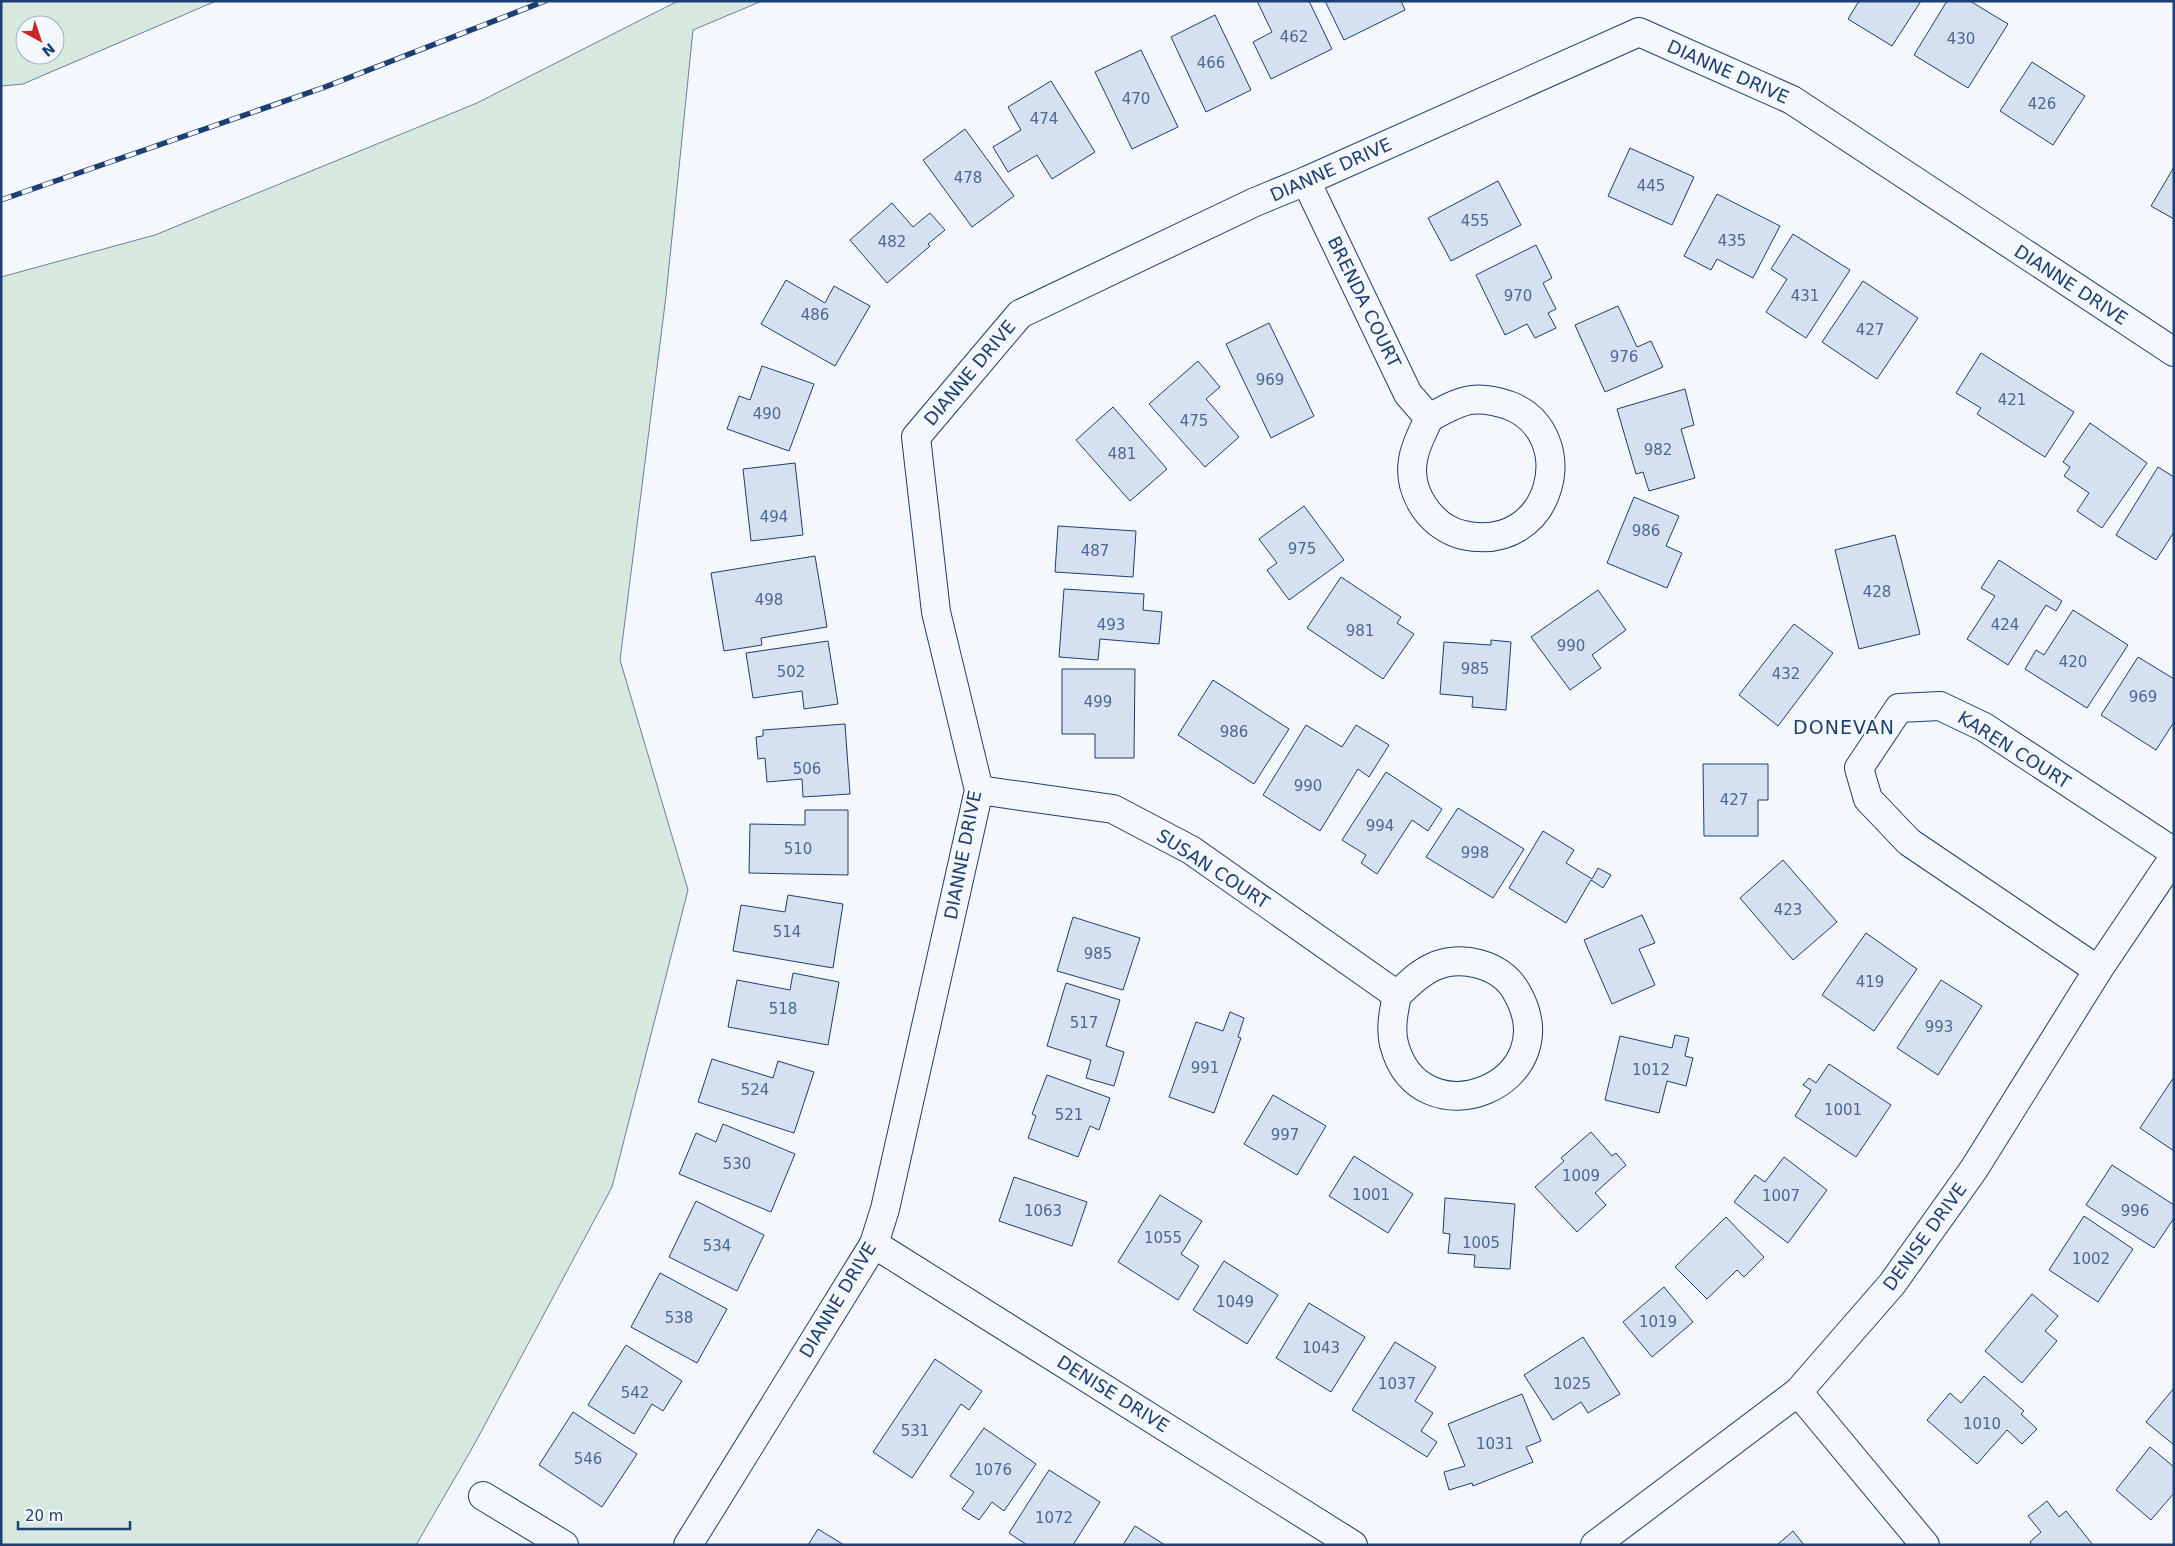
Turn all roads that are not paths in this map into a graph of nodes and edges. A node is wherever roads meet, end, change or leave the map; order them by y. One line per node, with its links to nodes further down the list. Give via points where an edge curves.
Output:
1 (1306, 181): 2 (street, DIANNE DRIVE, via 1639,32 1792,100); 3 (street, BRENDA COURT, via 1408,394); 4 (street, DIANNE DRIVE, via 1020,314 916,437 936,612)
2 (2174, 352)
3 (1429, 418): 3 (street, via 1470,400 1494,400 1516,408 1534,423 1546,443 1551,465 1548,488 1538,509 1522,526 1500,536 1478,538 1455,533 1436,522 1422,504 1414,484 1412,462)
4 (979, 790): 8 (street, SUSAN COURT, via 1113,809 1191,850); 9 (street, DIANNE DRIVE, via 907,1115)
5 (2174, 852): 7 (street, KAREN COURT, via 1984,727 1940,706 1899,708 1859,768 1868,799 1909,842)
6 (2174, 857): 7 (street, DENISE DRIVE)
7 (2098, 970): 10 (street, DENISE DRIVE, via 1974,1170 1892,1284)
8 (1397, 995): 8 (street, via 1393,1042 1401,1062 1414,1079 1433,1091 1454,1097 1476,1095 1496,1086 1513,1072 1524,1053 1528,1032 1526,1010 1516,989 1499,973 1479,963 1455,961 1433,966)
9 (874, 1244): 13 (street, DIANNE DRIVE); 14 (street, DENISE DRIVE)
10 (1798, 1392): 15 (street, DENISE DRIVE); 16 (street)
11 (483, 1496): 12 (street)
12 (564, 1545)
13 (688, 1545)
14 (1353, 1545)
15 (1595, 1545)
16 (1924, 1545)

